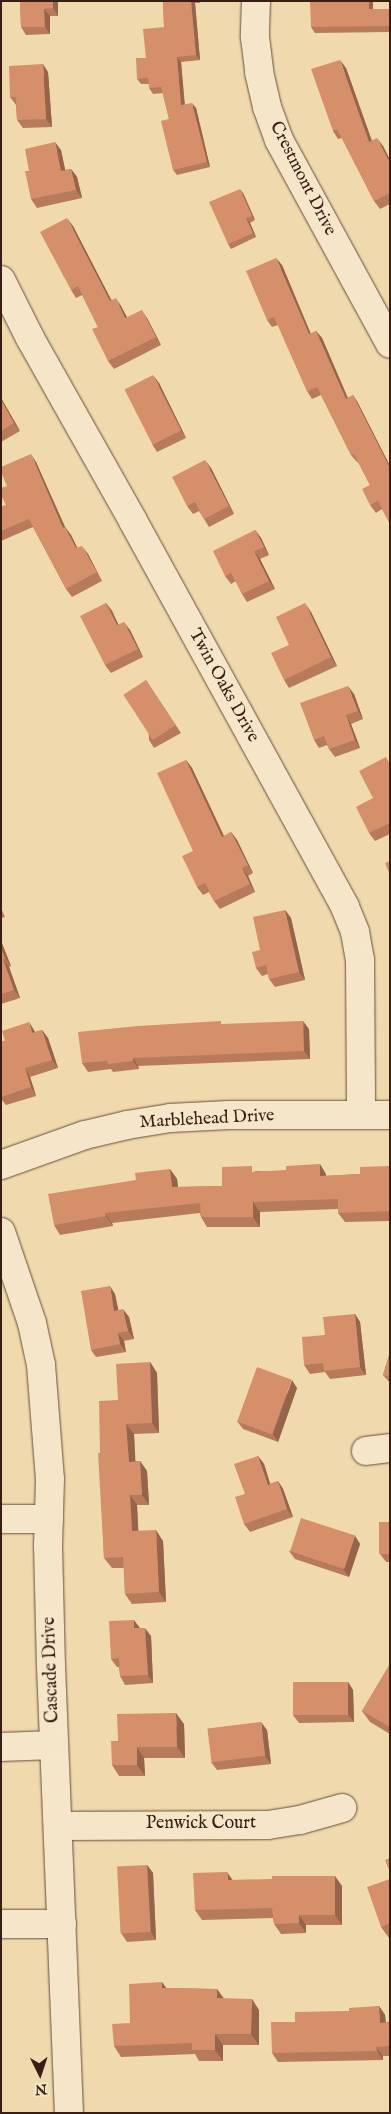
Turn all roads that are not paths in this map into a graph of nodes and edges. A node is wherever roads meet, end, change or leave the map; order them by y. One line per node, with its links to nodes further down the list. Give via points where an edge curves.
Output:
1 (256, 1): 3 (street, Crestmont Drive, via 259,72 279,140)
2 (1, 280): 4 (street, Twin Oaks Drive, via 345,907 360,959)
3 (390, 344)
4 (361, 1115): 5 (street, Marblehead Drive); 6 (street, Marblehead Drive, via 170,1118 85,1135)
5 (390, 1115)
6 (1, 1165)
7 (1, 1232): 9 (street, Cascade Drive, via 32,1323 41,1365 50,1479)
8 (1, 1519): 9 (street)
9 (49, 1519): 10 (street, Cascade Drive)
10 (54, 1745): 11 (street); 13 (street, Cascade Drive)
11 (1, 1746)
12 (342, 1808): 13 (street, Penwick Court, via 268,1825)
13 (58, 1826): 15 (street, Cascade Drive)
14 (1, 1924): 15 (street)
15 (62, 1924): 16 (street, Cascade Drive)
16 (70, 2113)

